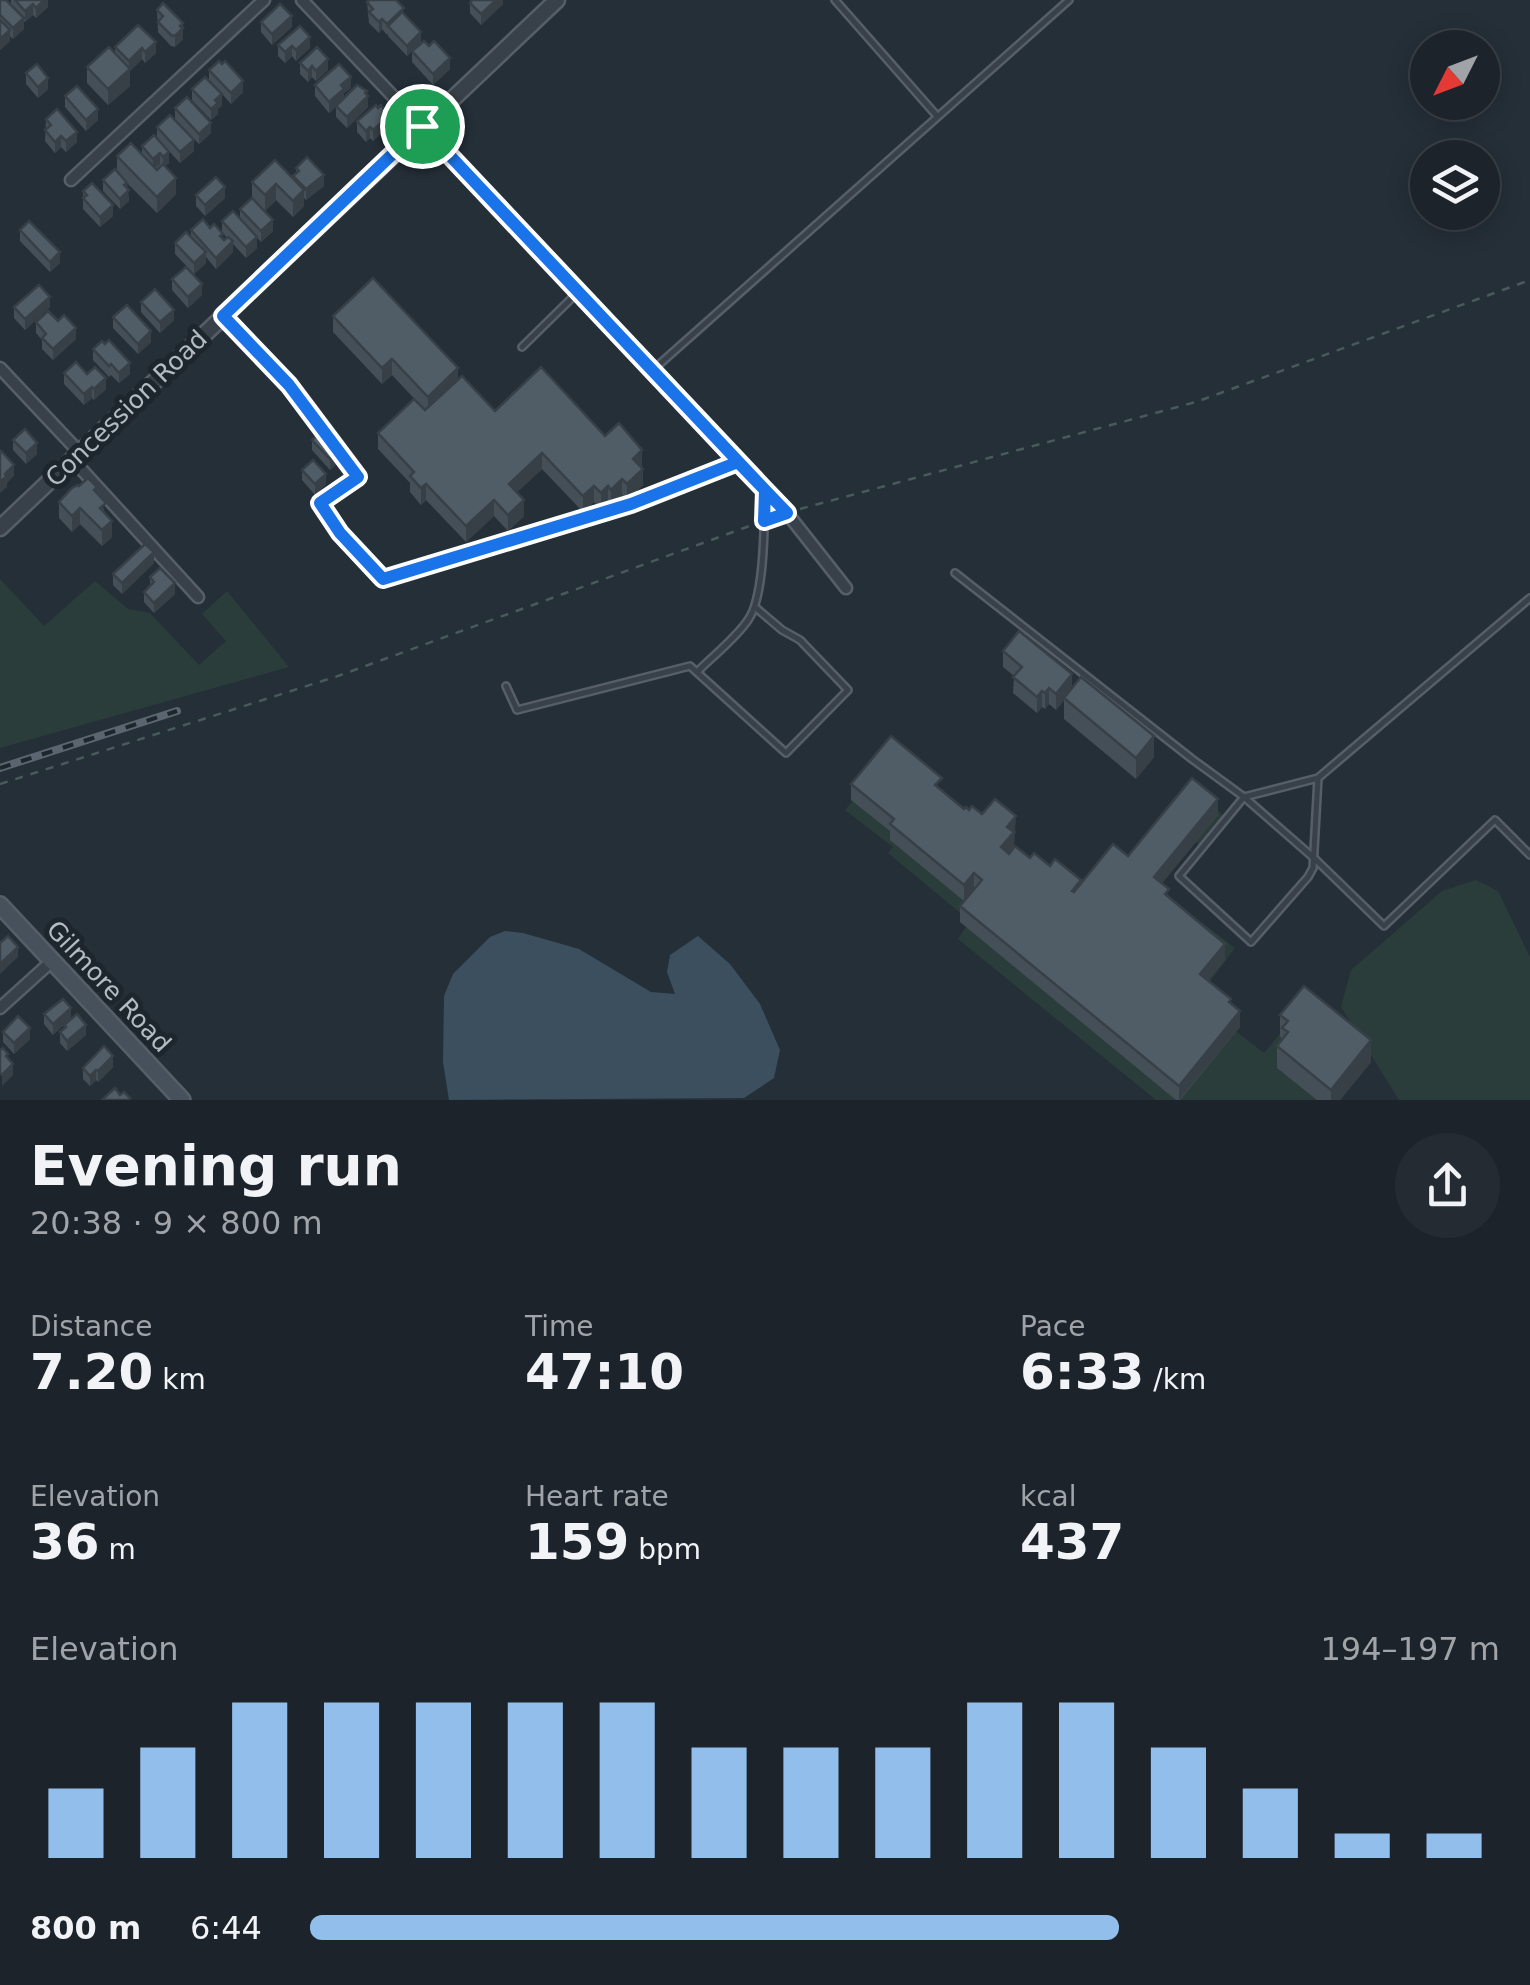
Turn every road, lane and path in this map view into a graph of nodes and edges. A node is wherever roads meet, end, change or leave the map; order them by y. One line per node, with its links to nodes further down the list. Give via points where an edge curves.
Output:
1 (264, 0): 8 (street)
2 (302, 0): 7 (street)
3 (557, 0): 7 (street, Concession Road)
4 (835, 0): 6 (lane)
5 (1069, 0): 6 (lane)
6 (936, 116): 14 (lane)
7 (422, 126): 10 (street); 11 (street, Concession Road)
8 (70, 180)
9 (1530, 280): 18 (path, via 1196,402)
10 (578, 293): 12 (lane); 14 (street)
11 (223, 316): 15 (street, Concession Road); 16 (lane, via 289,385 358,477 320,503 383,579 631,504)
12 (522, 347)
13 (0, 368): 15 (street)
14 (652, 370): 16 (street)
15 (76, 456): 20 (street, Concession Road); 23 (street)
16 (738, 462): 17 (street)
17 (765, 490): 18 (street); 19 (lane)
18 (787, 513): 22 (street)
19 (764, 521): 25 (lane); 29 (path, via 338,676)
20 (0, 528)
21 (955, 573): 30 (lane)
22 (846, 588)
23 (198, 597)
24 (1530, 598): 28 (lane)
25 (754, 607): 26 (lane); 26 (lane, via 800,640 848,690 786,753)
26 (697, 672): 27 (lane, via 690,666 517,710)
27 (506, 686)
28 (1318, 778): 30 (lane); 32 (lane)
29 (0, 784)
30 (1244, 797): 32 (lane); 32 (lane, via 1179,876 1250,942 1308,877)
31 (1530, 855): 32 (lane, via 1494,820 1384,926)
32 (1314, 859)
33 (0, 905): 34 (main road, Gilmore Road)
34 (52, 961): 35 (street); 36 (main road, Gilmore Road)
35 (0, 1008)
36 (182, 1100)

